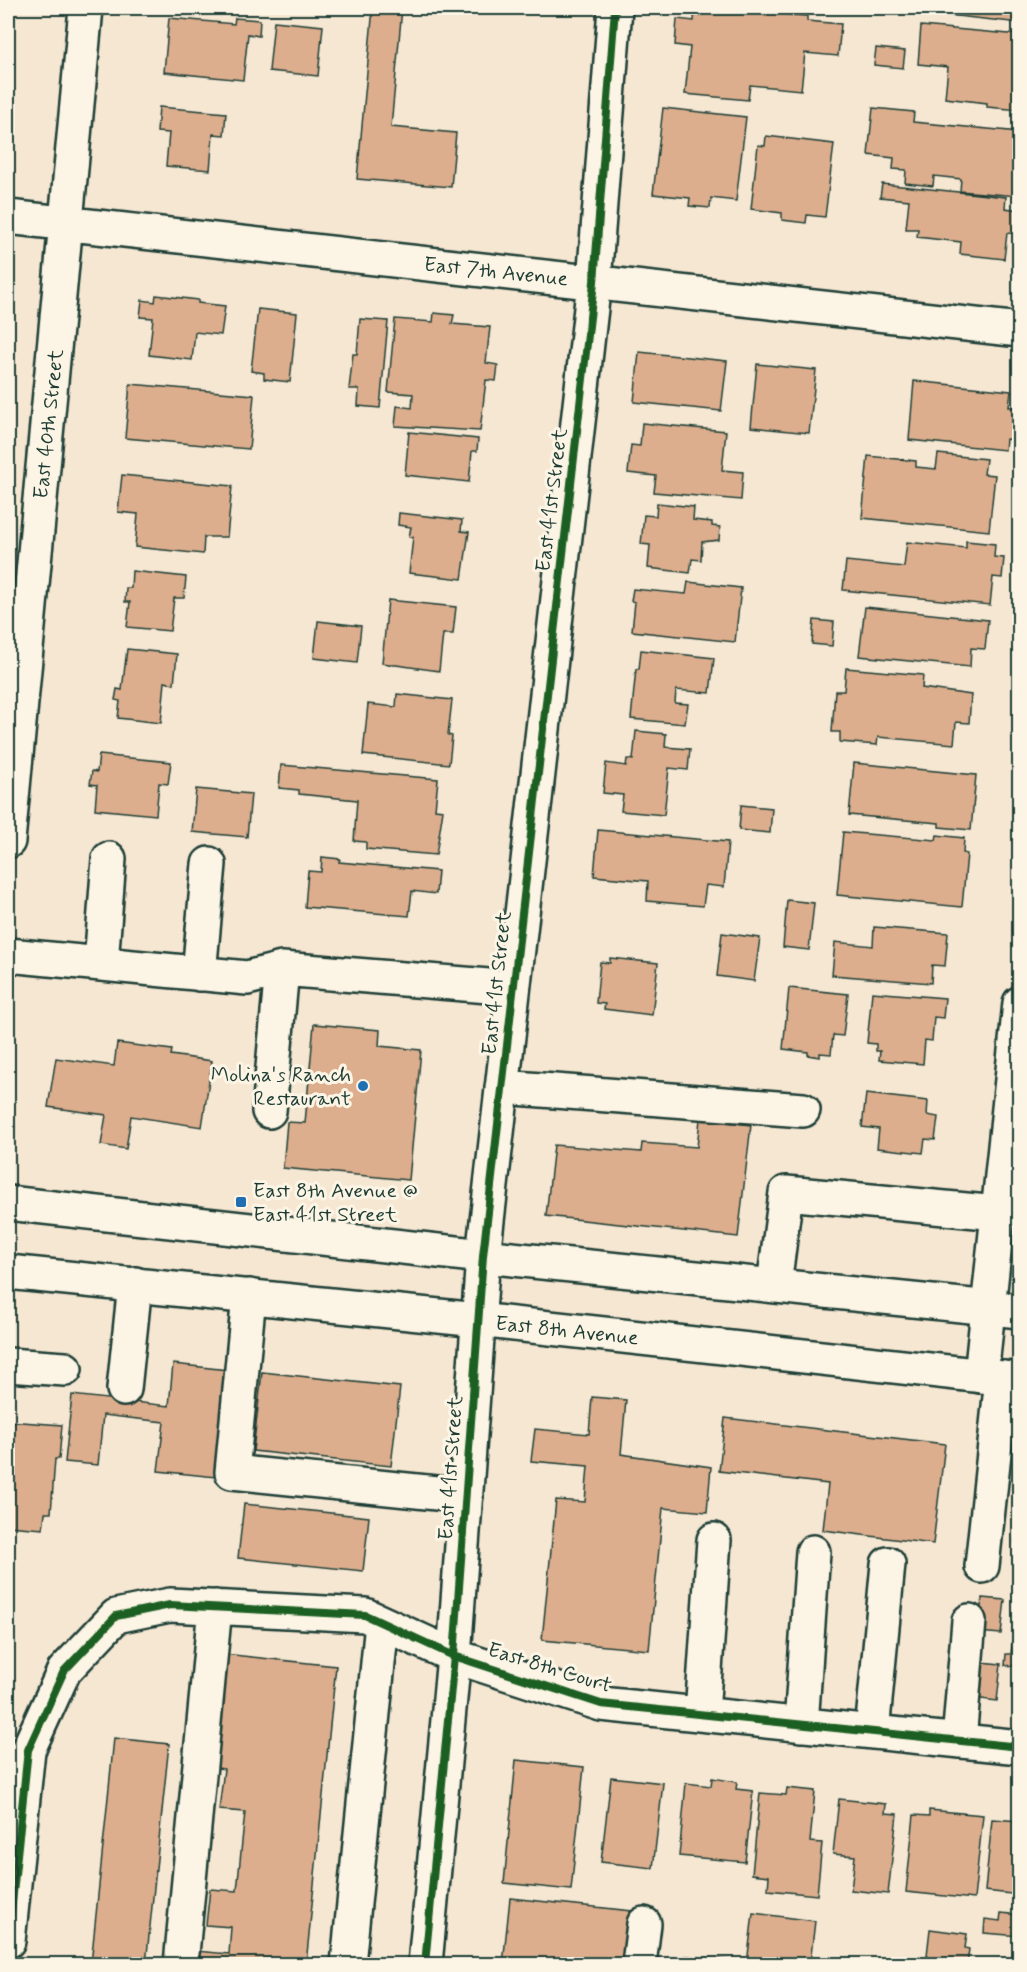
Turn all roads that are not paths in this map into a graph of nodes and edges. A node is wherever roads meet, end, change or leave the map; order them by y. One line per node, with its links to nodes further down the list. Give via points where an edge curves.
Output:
1 (86, 8): 4 (street, East 40th Street)
2 (615, 8): 5 (street, East 41st Street)
3 (8, 217): 4 (street, East 7th Avenue)
4 (68, 224): 5 (street, East 7th Avenue); 7 (street, East 40th Street)
5 (594, 282): 6 (street, East 7th Avenue); 14 (street, East 41st Street)
6 (1020, 330)
7 (8, 841)
8 (109, 859): 11 (street)
9 (209, 864): 13 (street)
10 (8, 955): 11 (street)
11 (101, 964): 13 (street)
12 (282, 969): 13 (street, via 247,978); 14 (street); 18 (street)
13 (199, 974)
14 (513, 988): 16 (street, East 41st Street)
15 (1020, 1003): 20 (street)
16 (502, 1087): 17 (street); 21 (street, East 41st Street)
17 (803, 1110)
18 (269, 1111)
19 (8, 1203): 21 (street)
20 (998, 1213): 24 (street, via 786,1193); 26 (street)
21 (483, 1256): 24 (street); 27 (street, East 41st Street)
22 (8, 1272): 23 (street, East 8th Avenue)
23 (135, 1284): 25 (street, East 8th Avenue); 31 (street)
24 (774, 1285): 26 (street)
25 (249, 1296): 27 (street, East 8th Avenue); 33 (street, via 232,1472)
26 (1004, 1309): 30 (street)
27 (478, 1320): 30 (street, East 8th Avenue); 33 (street, East 41st Street)
28 (8, 1365): 29 (street)
29 (65, 1369)
30 (1001, 1378): 32 (street)
31 (124, 1389)
32 (1006, 1452): 37 (street)
33 (466, 1496): 41 (street, East 41st Street)
34 (714, 1540): 42 (street)
35 (813, 1552): 43 (street)
36 (888, 1564): 44 (street)
37 (982, 1566)
38 (215, 1607): 40 (street, East 8th Court, via 365,1615); 48 (street, East 8th Court, via 170,1605 116,1617 64,1671 28,1750); 49 (street)
39 (969, 1621): 45 (street)
40 (382, 1623): 41 (street, East 8th Court); 50 (street)
41 (454, 1656): 42 (street, East 8th Court, via 601,1704); 51 (street, East 41st Street)
42 (702, 1714): 43 (street, East 8th Court)
43 (801, 1725): 44 (street, East 8th Court)
44 (872, 1732): 45 (street, East 8th Court)
45 (959, 1741): 46 (street, East 8th Court)
46 (1020, 1747)
47 (644, 1924): 52 (street)
48 (8, 1941)
49 (181, 1965)
50 (348, 1965)
51 (425, 1965)
52 (639, 1965)

